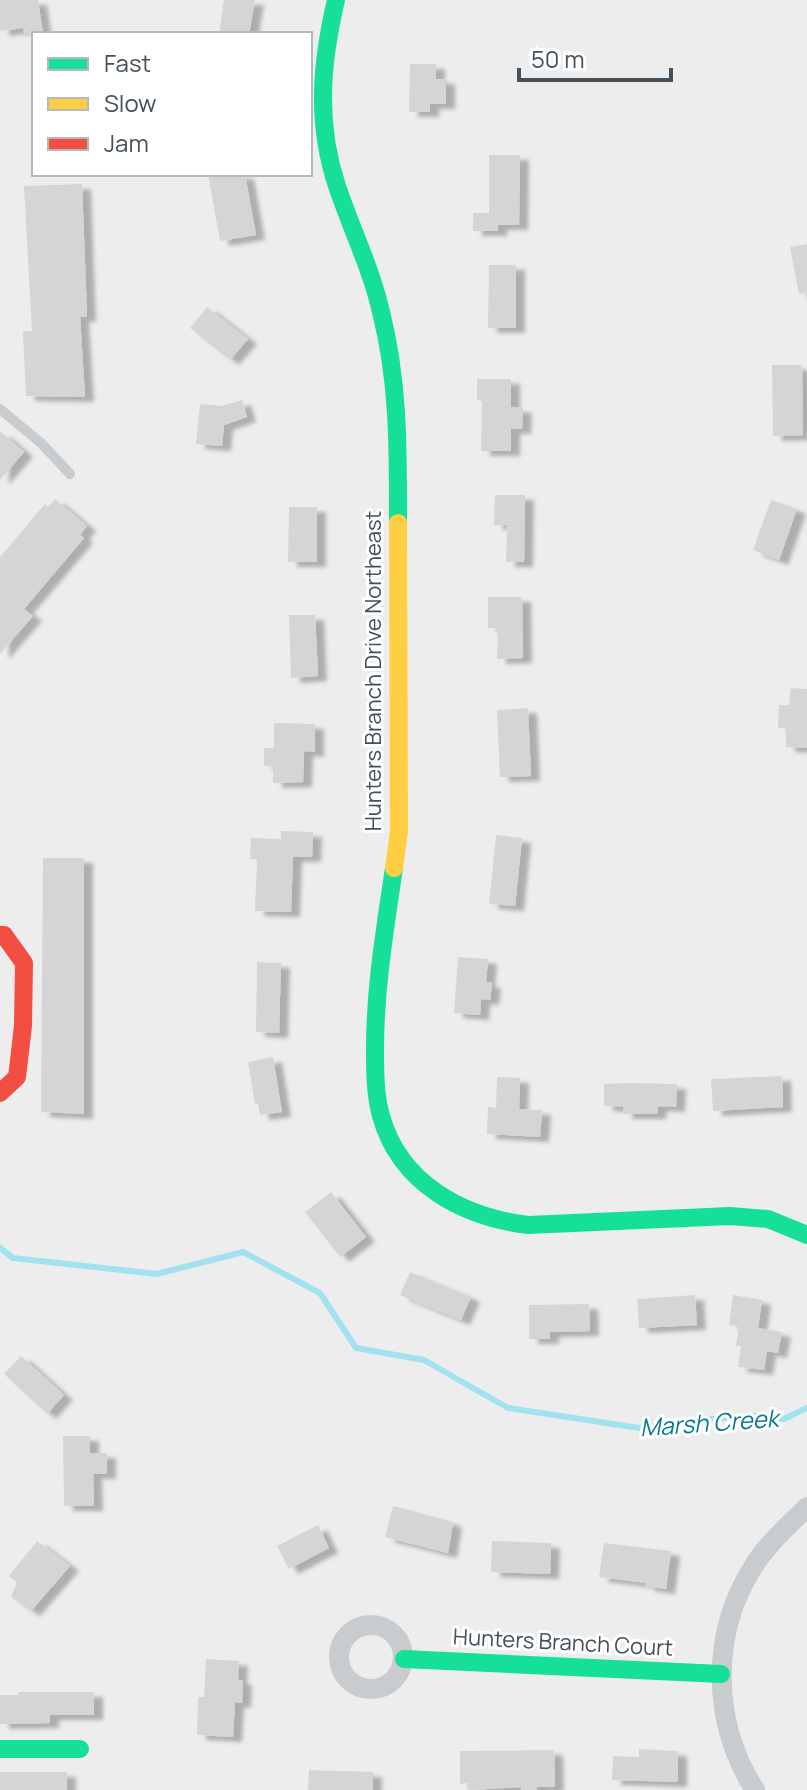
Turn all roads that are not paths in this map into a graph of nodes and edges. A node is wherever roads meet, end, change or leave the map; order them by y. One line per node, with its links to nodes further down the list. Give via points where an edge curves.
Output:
1 (336, 0): 6 (street, Hunters Branch Drive Northeast, via 321,91 323,125 337,189 382,310 398,410 399,831 375,998 375,1080 381,1117 417,1177 476,1215 528,1225 730,1216 768,1219)
2 (0, 409): 3 (lane)
3 (70, 474)
4 (0, 935): 5 (street, via 24,963 17,1077)
5 (0, 1093)
6 (807, 1235)
7 (807, 1507): 9 (street, via 775,1538 740,1590 730,1616)
8 (404, 1659): 9 (street, Hunters Branch Court)
9 (721, 1674): 12 (street, via 730,1740)
10 (0, 1749): 11 (street)
11 (80, 1749)
12 (755, 1790)

